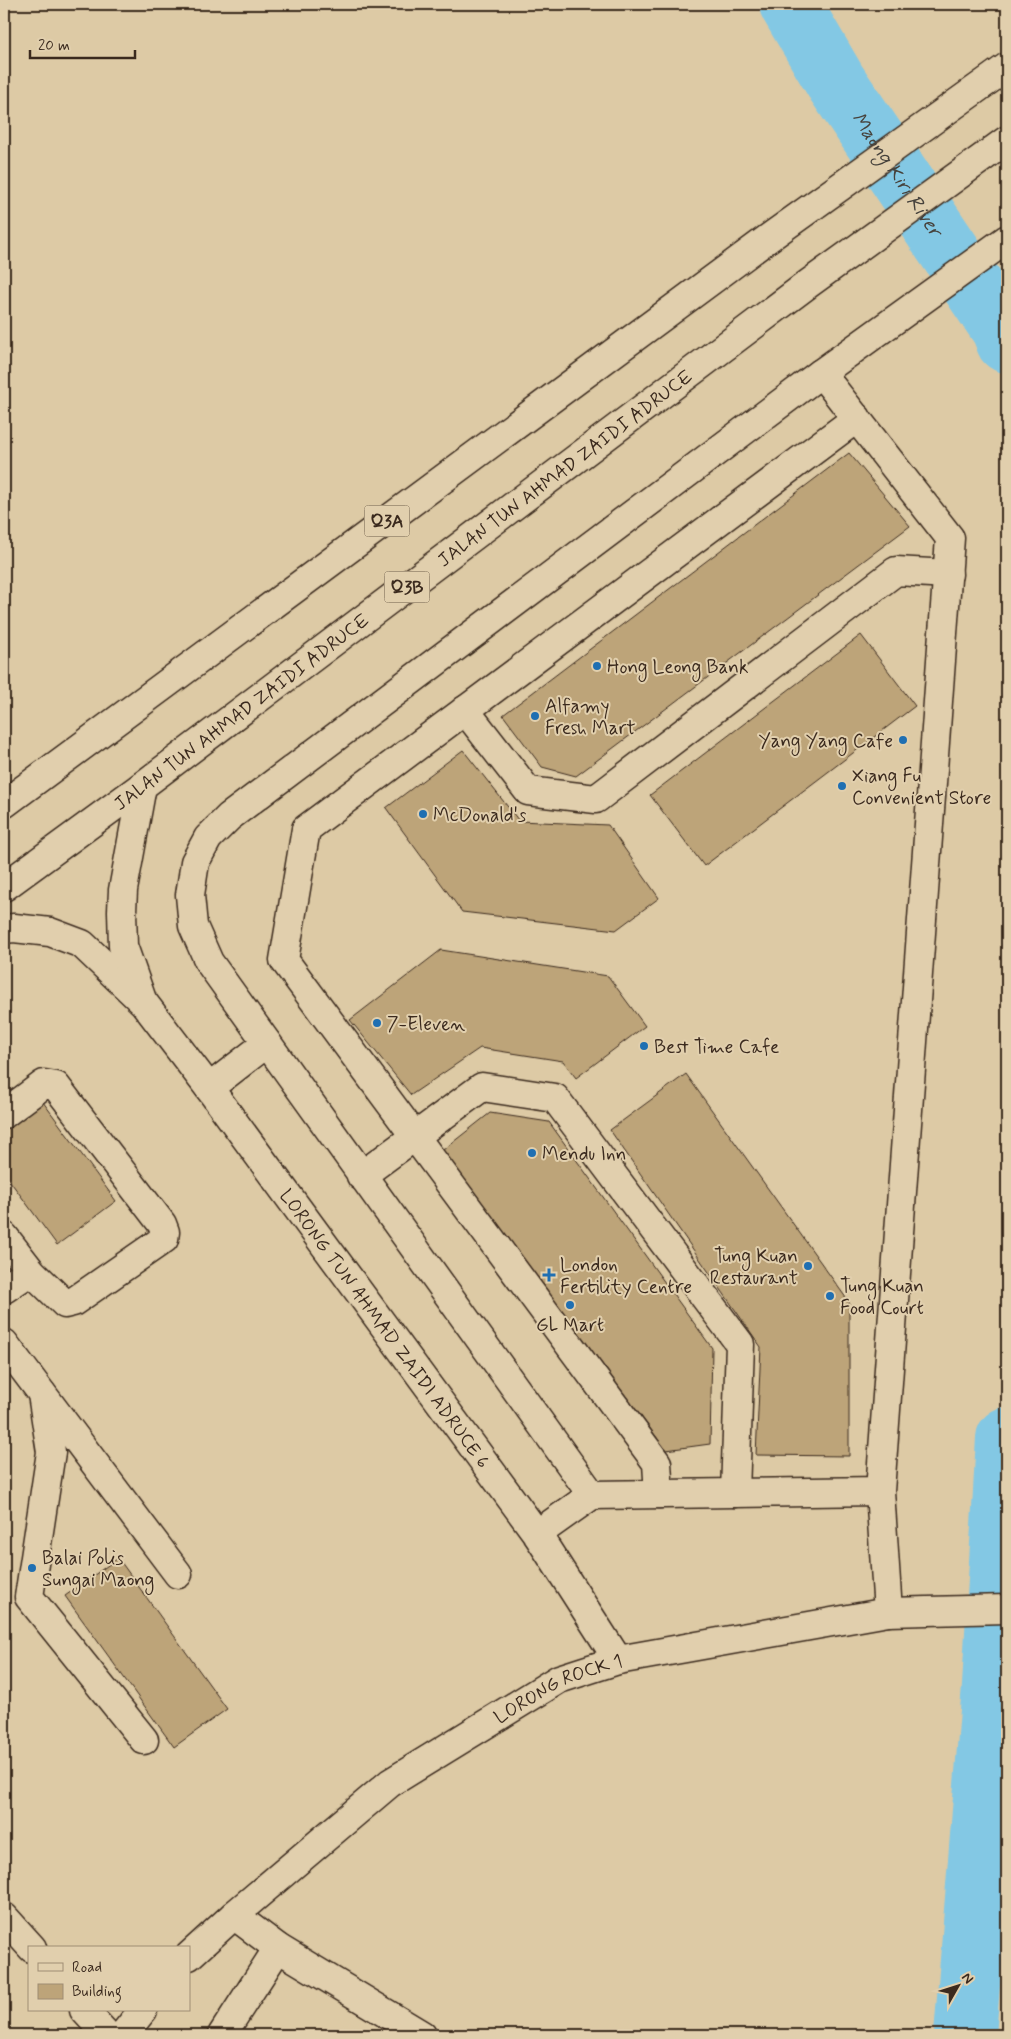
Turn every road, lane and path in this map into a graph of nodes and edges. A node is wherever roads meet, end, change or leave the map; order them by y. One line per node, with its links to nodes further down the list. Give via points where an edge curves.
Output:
1 (1002, 71): 9 (main road, Q3A, via 770,237)
2 (1007, 140): 8 (main road, JALAN TUN AHMAD ZAIDI ADRUCE / Q3B, via 808,284)
3 (1007, 239): 4 (main road)
4 (821, 373): 5 (main road); 13 (main road, via 229,817 208,838 195,862 190,895 193,926 209,962)
5 (857, 418): 6 (main road, via 950,538); 7 (main road)
6 (948, 574): 7 (main road, via 896,571 596,799 528,791); 23 (main road)
7 (465, 710): 16 (main road, via 306,829 284,960)
8 (142, 786): 10 (main road, JALAN TUN AHMAD ZAIDI ADRUCE / Q3B); 12 (main road, LORONG TUN AHMAD ZAIDI ADRUCE 6, via 122,911 123,946)
9 (4, 804)
10 (4, 887)
11 (4, 929): 12 (main road, LORONG TUN AHMAD ZAIDI ADRUCE 6, via 50,932 82,944)
12 (144, 1003): 14 (main road, LORONG TUN AHMAD ZAIDI ADRUCE 6)
13 (267, 1043): 14 (main road); 17 (main road)
14 (209, 1088): 27 (main road, LORONG TUN AHMAD ZAIDI ADRUCE 6)
15 (4, 1114): 19 (main road, via 44,1084 56,1086 165,1232 164,1239 73,1302 65,1304 58,1300)
16 (414, 1136): 17 (main road); 24 (main road, via 482,1087 555,1098 740,1344); 25 (main road, via 657,1462)
17 (361, 1176): 26 (main road)
18 (4, 1236): 19 (main road)
19 (31, 1271): 20 (main road)
20 (4, 1289)
21 (4, 1343): 22 (main road)
22 (42, 1394): 28 (main road); 32 (main road, via 51,1452 29,1597)
23 (880, 1491): 24 (main road); 30 (main road)
24 (735, 1493): 25 (main road)
25 (658, 1494): 26 (main road)
26 (592, 1495): 27 (main road)
27 (537, 1534): 31 (main road, LORONG TUN AHMAD ZAIDI ADRUCE 6)
28 (178, 1574)
29 (1007, 1609): 30 (main road, LORONG ROCK 1)
30 (888, 1612): 31 (main road, LORONG ROCK 1)
31 (618, 1660): 33 (main road, LORONG ROCK 1, via 559,1679 390,1782)
32 (144, 1740)
33 (234, 1915): 36 (main road); 37 (main road, LORONG ROCK 1)
34 (4, 1917): 35 (main road)
35 (30, 1946)
36 (278, 1948): 42 (main road); 43 (main road)
37 (190, 1955)
38 (86, 2012): 40 (main road)
39 (141, 2012): 41 (main road)
40 (107, 2035)
41 (123, 2035)
42 (222, 2035)
43 (422, 2035)

